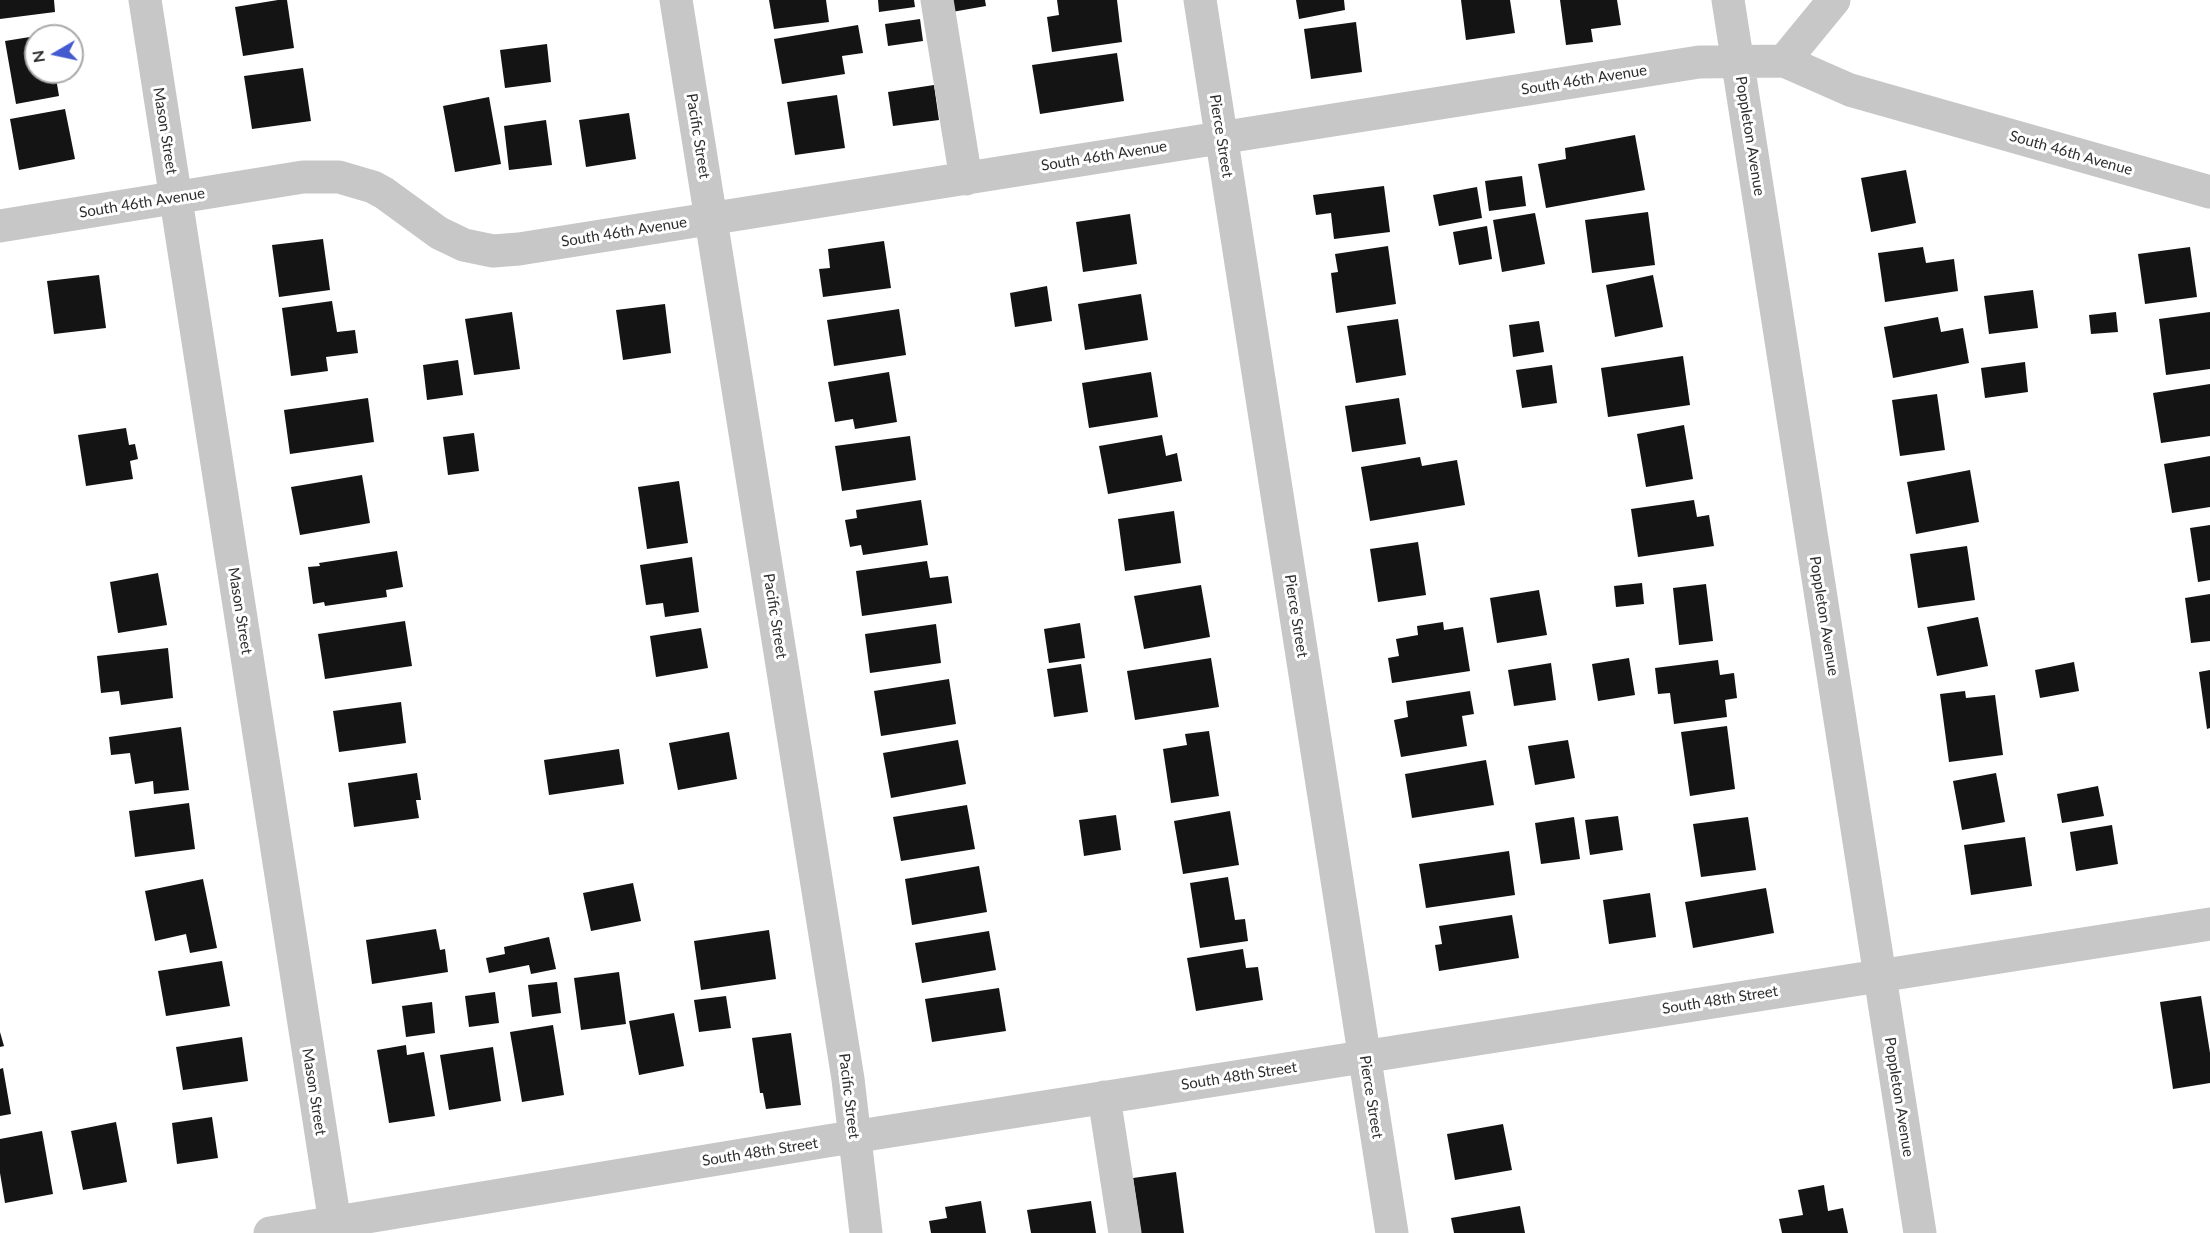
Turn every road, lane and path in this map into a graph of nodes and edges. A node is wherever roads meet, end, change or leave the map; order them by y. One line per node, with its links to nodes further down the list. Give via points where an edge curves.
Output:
1 (145, 0): 12 (street, Mason Street)
2 (676, 0): 13 (street, Pacific Street)
3 (937, 0): 10 (street)
4 (1200, 0): 9 (street, Pierce Street)
5 (1728, 0): 8 (street, Poppleton Avenue)
6 (1833, 0): 7 (street)
7 (1784, 61): 8 (street, South 46th Avenue); 11 (street, South 46th Avenue, via 1850,90)
8 (1738, 63): 9 (street, South 46th Avenue, via 1699,62); 16 (street, Poppleton Avenue)
9 (1221, 137): 10 (street, South 46th Avenue); 17 (street, Pierce Street)
10 (966, 179): 13 (street, South 46th Avenue)
11 (2210, 192)
12 (176, 198): 13 (street, South 46th Avenue, via 303,177 339,177 379,190 439,233 464,245 493,250); 14 (street, South 46th Avenue); 20 (street, Mason Street)
13 (712, 217): 19 (street, Pacific Street)
14 (0, 226)
15 (2209, 932): 16 (street, South 48th Street)
16 (1880, 975): 17 (street, South 48th Street); 25 (street, Poppleton Avenue)
17 (1365, 1057): 18 (street, South 48th Street); 24 (street, Pierce Street)
18 (1104, 1097): 19 (street, South 48th Street); 23 (street)
19 (854, 1137): 20 (street, South 48th Street); 22 (street, Pacific Street)
20 (335, 1223): 21 (street, South 48th Street)
21 (270, 1233)
22 (867, 1233)
23 (1125, 1233)
24 (1392, 1233)
25 (1920, 1233)

